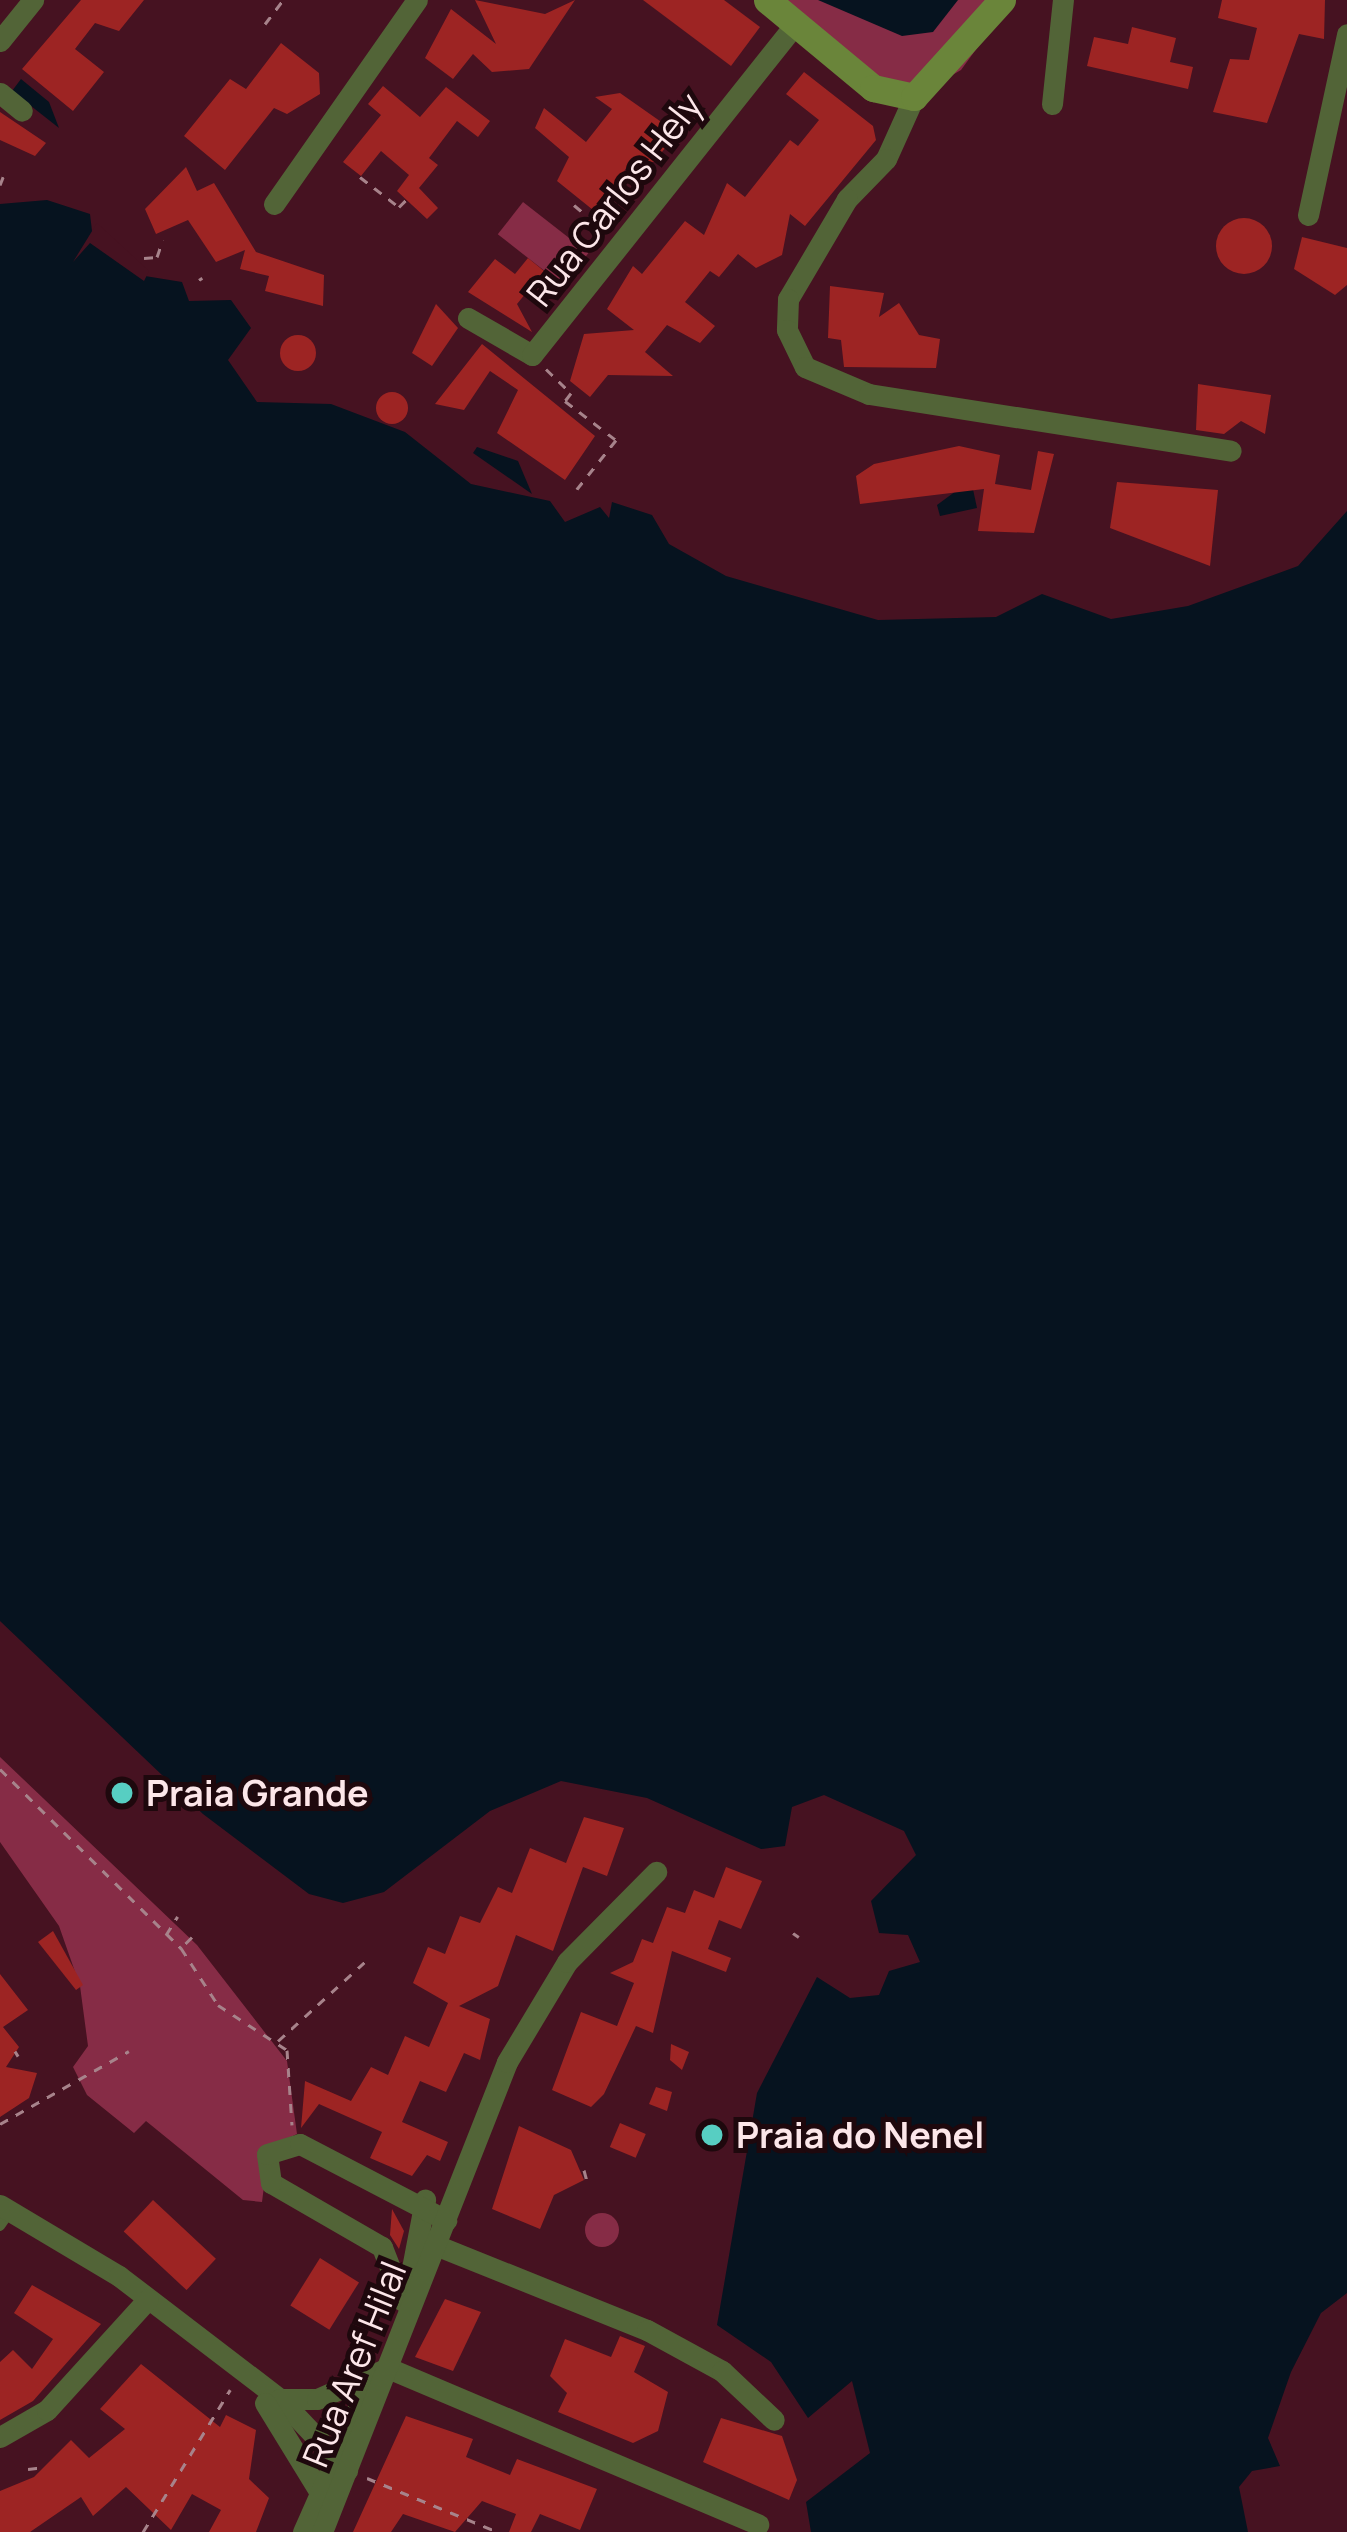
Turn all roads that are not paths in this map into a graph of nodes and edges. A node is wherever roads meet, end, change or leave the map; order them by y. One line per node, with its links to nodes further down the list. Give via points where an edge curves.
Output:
1 (33, 0): 8 (street)
2 (416, 0): 13 (street)
3 (766, 0): 6 (street)
4 (1002, 0): 10 (street)
5 (1063, 0): 11 (street)
6 (795, 24): 10 (street, via 873,88); 15 (street, Rua Carlos Hely, via 532,356)
7 (1347, 34): 14 (street)
8 (0, 41)
9 (0, 92): 12 (street)
10 (914, 97): 16 (street, via 886,159 848,199 788,299 787,330 805,367 869,394)
11 (1052, 104)
12 (22, 112)
13 (274, 204)
14 (1308, 214)
15 (468, 318)
16 (1231, 451)
17 (656, 1872): 18 (street, Rua Aref Hilal, via 596,1927 537,2008)
18 (461, 2178): 19 (street); 21 (street, Rua Aref Hilal)
19 (422, 2201): 21 (street, Rua Aref Hilal); 24 (street, Rua Aref Hilal, via 426,2230); 24 (street, Rua Aref Hilal, via 300,2144 267,2154 271,2183 382,2247)
20 (3, 2210): 23 (street)
21 (446, 2220): 22 (street, Rua Aref Hilal)
22 (438, 2246): 25 (street, Rua Aref Hilal); 28 (street, via 608,2311 722,2371)
23 (148, 2299): 26 (street); 29 (street, via 47,2410)
24 (403, 2301): 25 (street, Rua Aref Hilal)
25 (381, 2370): 27 (street, via 317,2399); 30 (street, Rua Aref Hilal); 32 (street)
26 (242, 2375): 27 (street); 31 (street)
27 (280, 2398): 30 (street)
28 (774, 2420)
29 (0, 2437)
30 (339, 2464): 31 (street, Rua Aref Hilal); 34 (street, Rua Aref Hilal)
31 (319, 2491): 33 (street, Rua Aref Hilal)
32 (758, 2524)
33 (303, 2532)
34 (322, 2532)

